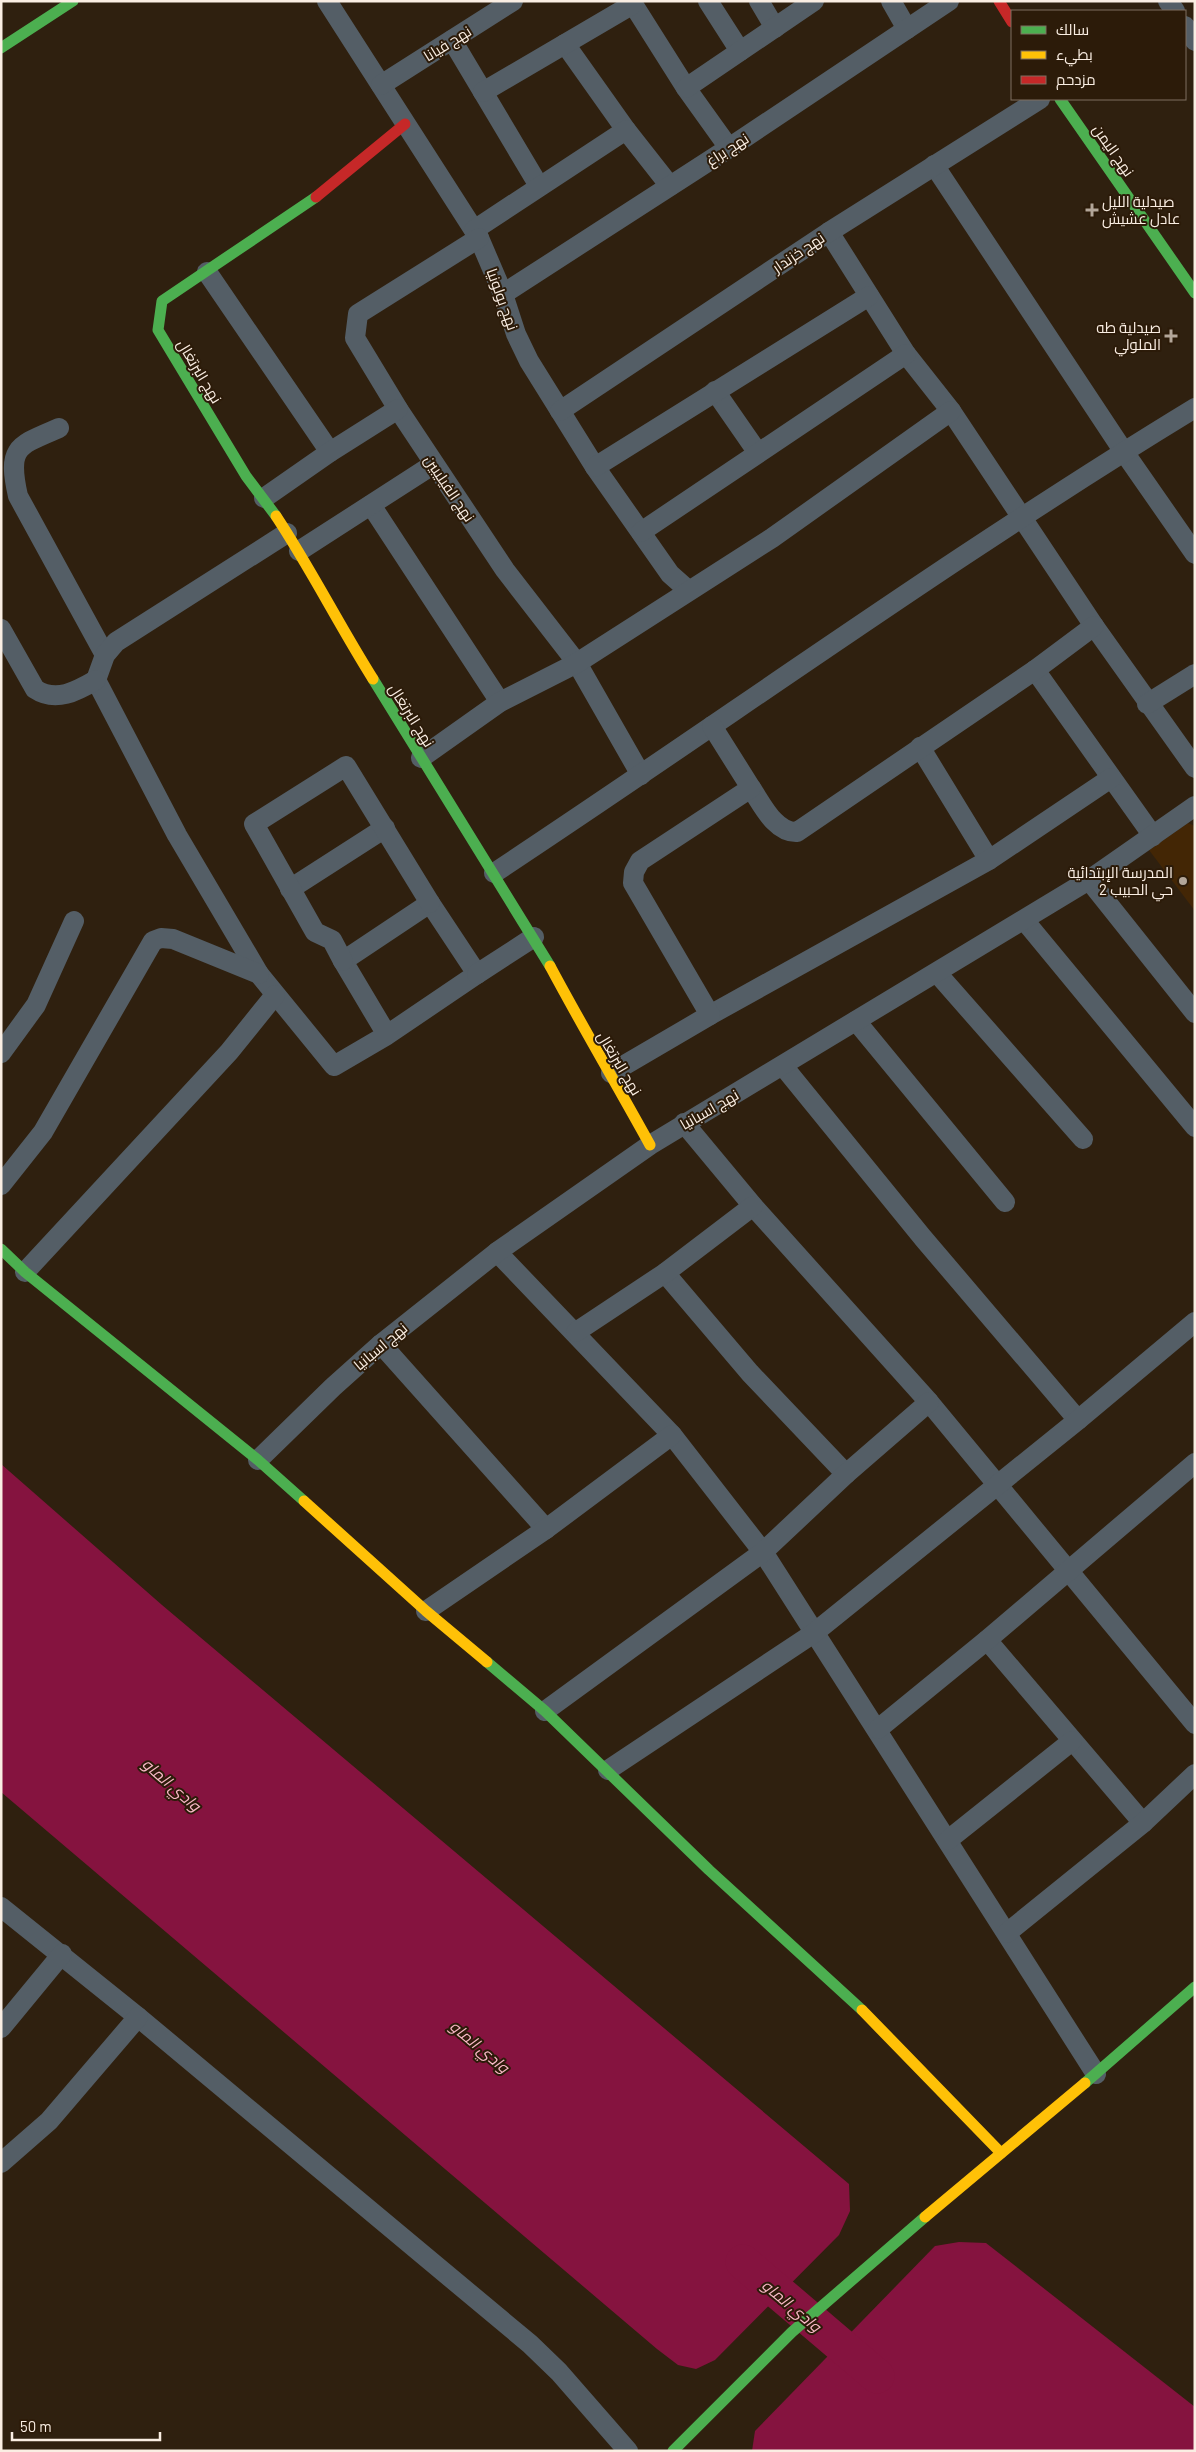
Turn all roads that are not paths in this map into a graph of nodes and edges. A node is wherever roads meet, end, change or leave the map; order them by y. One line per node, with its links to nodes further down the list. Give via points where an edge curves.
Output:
1 (73, 1): 18 (street)
2 (327, 1): 20 (street, نهج بولونيا)
3 (514, 1): 15 (street, نهج فيانا)
4 (708, 1): 19 (street)
5 (759, 1): 12 (street)
6 (814, 1): 12 (street)
7 (891, 1): 14 (street)
8 (949, 1): 14 (street, نهج براغ)
9 (999, 1): 11 (street)
10 (632, 3): 17 (street); 21 (street)
11 (1011, 20)
12 (775, 28): 19 (street)
13 (1186, 28): 16 (street)
14 (907, 29): 27 (street, نهج براغ)
15 (452, 40): 20 (street, نهج فيانا); 22 (street)
16 (1195, 41)
17 (565, 44): 22 (street); 26 (street)
18 (1, 48)
19 (740, 51): 21 (street)
20 (381, 84): 25 (street, نهج بولونيا)
21 (686, 88): 27 (street)
22 (483, 92): 29 (street)
23 (1038, 100): 28 (street, نهج خزندار)
24 (1061, 100): 34 (street, نهج اليمن)
25 (405, 124): 32 (street, نهج بولونيا); 33 (street, via 314,198)
26 (626, 130): 29 (street, نهج الفيليبين); 30 (street)
27 (729, 148): 30 (street, نهج براغ)
28 (934, 165): 31 (street, نهج خزندار); 46 (street)
29 (539, 186): 32 (street, نهج الفيليبين)
30 (670, 186): 35 (street, نهج براغ)
31 (829, 232): 36 (street); 41 (street, نهج خزندار)
32 (477, 234): 35 (street, نهج بولونيا); 40 (street, نهج الفيليبين, via 358,314 354,338)
33 (208, 272): 44 (street); 49 (street, نهج البرتغال, via 162,301 158,330 246,476)
34 (1195, 293)
35 (503, 294): 41 (street, نهج بولونيا, via 529,361)
36 (869, 296): 37 (street); 38 (street)
37 (906, 354): 42 (street); 45 (street)
38 (715, 391): 45 (street); 48 (street)
39 (1195, 408): 46 (street)
40 (398, 409): 44 (street); 47 (street, نهج الفيليبين)
41 (560, 411): 48 (street, نهج بولونيا)
42 (951, 411): 51 (street); 56 (street, via 772,538)
43 (59, 428): 59 (street, via 26,442 14,454 13,474 18,496)
44 (330, 452): 49 (street)
45 (758, 452): 52 (street)
46 (1124, 452): 51 (street); 55 (street)
47 (434, 464): 50 (street); 60 (street, نهج الفيليبين, via 505,570)
48 (595, 467): 52 (street, نهج بولونيا)
49 (264, 498): 53 (street, نهج البرتغال)
50 (371, 506): 54 (street); 64 (street)
51 (1022, 518): 57 (street); 66 (street)
52 (641, 532): 56 (street, نهج بولونيا, via 676,581)
53 (287, 533): 54 (street, نهج البرتغال); 59 (street, via 116,642)
54 (299, 551): 68 (street, نهج البرتغال, via 340,628)
55 (1195, 554)
56 (688, 590): 60 (street)
57 (1094, 626): 61 (street); 65 (street)
58 (1, 629): 63 (street, via 35,689 44,695 74,693)
59 (105, 655): 63 (street)
60 (577, 663): 64 (street); 70 (street, نهج الفيليبين)
61 (1035, 670): 67 (street); 71 (street)
62 (1195, 674): 65 (street)
63 (96, 680): 86 (street, via 177,834)
64 (500, 702): 68 (street)
65 (1147, 704): 69 (street)
66 (712, 726): 70 (street); 72 (street)
67 (920, 747): 72 (street, via 797,832 788,832 780,827); 76 (street)
68 (421, 758): 77 (street, نهج البرتغال)
69 (1195, 768)
70 (641, 775): 77 (street)
71 (1111, 778): 75 (street); 76 (street)
72 (751, 788): 90 (street, via 640,861 634,872 633,883)
73 (1195, 806): 75 (street, نهج اسبانيا)
74 (385, 828): 79 (street); 79 (street, via 346,766 254,824); 80 (street)
75 (1153, 836): 78 (street, نهج اسبانيا)
76 (989, 860): 90 (street)
77 (494, 873): 83 (street, نهج البرتغال)
78 (1089, 880): 81 (street, نهج اسبانيا); 89 (street)
79 (290, 889): 84 (street, via 315,932 332,940)
80 (430, 903): 84 (street); 87 (street)
81 (1024, 920): 85 (street, نهج اسبانيا); 97 (street)
82 (74, 922): 93 (street, via 36,1005)
83 (534, 938): 87 (street); 95 (street, نهج البرتغال, via 591,1043)
84 (343, 961): 92 (street)
85 (937, 973): 91 (street, نهج اسبانيا); 98 (street)
86 (259, 974): 88 (street); 100 (street, via 173,939 153,941 43,1132)
87 (476, 974): 92 (street)
88 (276, 995): 92 (street, via 334,1066); 105 (street, via 229,1052)
89 (1195, 1013)
90 (710, 1015): 95 (street)
91 (856, 1022): 94 (street, نهج اسبانيا); 101 (street)
92 (387, 1035)
93 (1, 1053)
94 (782, 1066): 96 (street, نهج اسبانيا); 111 (street)
95 (611, 1073): 99 (street, نهج البرتغال)
96 (684, 1123): 99 (street, نهج اسبانيا); 102 (street)
97 (1195, 1127)
98 (1083, 1140)
99 (650, 1145): 104 (street, نهج اسبانيا)
100 (1, 1185)
101 (1005, 1202)
102 (753, 1206): 106 (street); 110 (street)
103 (1, 1249): 105 (street)
104 (497, 1252): 108 (street); 109 (street, نهج اسبانيا)
105 (25, 1272): 113 (street)
106 (665, 1273): 108 (street); 115 (street, via 750,1374)
107 (1195, 1322): 111 (street)
108 (576, 1332): 112 (street)
109 (381, 1344): 113 (street, نهج اسبانيا); 117 (street)
110 (928, 1402): 115 (street); 116 (street)
111 (1078, 1420): 116 (street)
112 (672, 1435): 117 (street); 118 (street)
113 (258, 1460): 120 (street)
114 (1194, 1466): 119 (street)
115 (846, 1474): 118 (street)
116 (997, 1484): 119 (street); 121 (street)
117 (546, 1529): 120 (street)
118 (763, 1552): 121 (street); 123 (street)
119 (1068, 1572): 122 (street); 124 (street)
120 (426, 1611): 123 (street)
121 (814, 1633): 125 (street); 127 (street)
122 (987, 1640): 125 (street); 126 (street)
123 (544, 1711): 127 (street)
124 (1195, 1724)
125 (878, 1729): 130 (street)
126 (1072, 1741): 129 (street); 130 (street)
127 (608, 1770): 138 (street, via 709,1870 843,1991)
128 (1195, 1774): 129 (street)
129 (1143, 1824): 132 (street)
130 (948, 1840): 132 (street)
131 (4, 1915): 133 (street)
132 (1007, 1933): 137 (street)
133 (62, 1954): 135 (street); 136 (street)
134 (1195, 1987): 137 (street)
135 (138, 2017): 139 (street, via 49,2120); 141 (street, via 530,2344)
136 (1, 2028)
137 (1096, 2074): 138 (street)
138 (1001, 2153): 140 (street, via 808,2318)
139 (1, 2163)
140 (678, 2449)
141 (628, 2451)

